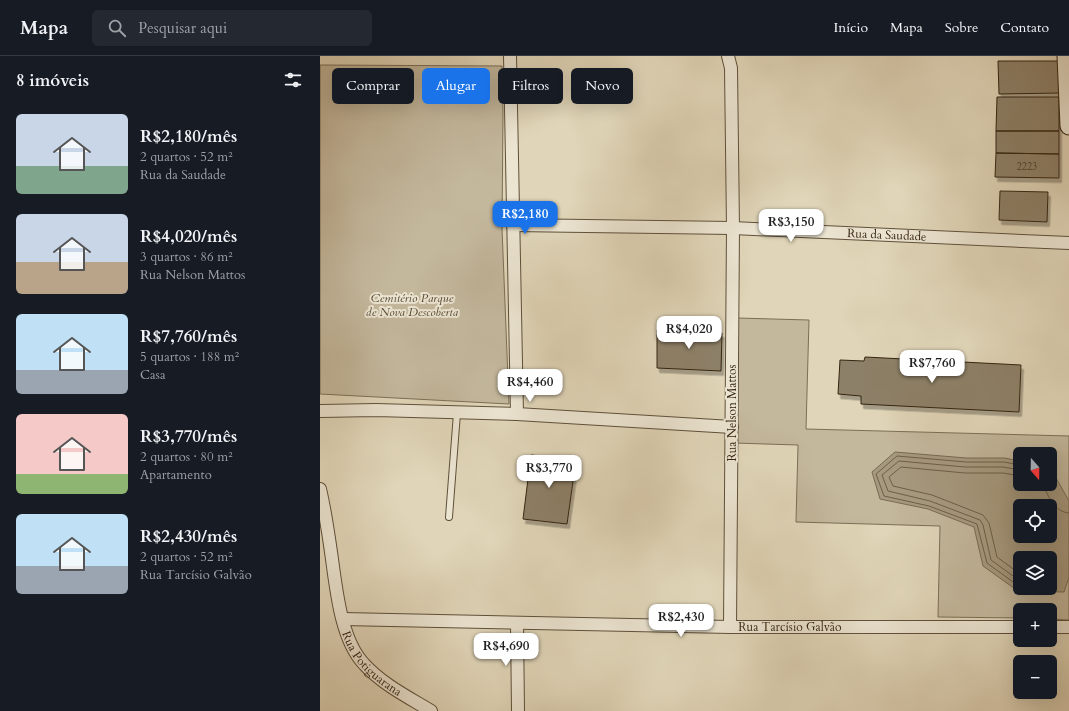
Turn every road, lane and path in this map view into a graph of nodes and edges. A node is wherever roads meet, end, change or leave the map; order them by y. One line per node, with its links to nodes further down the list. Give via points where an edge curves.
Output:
1 (510, 56): 5 (street)
2 (728, 56): 6 (street, Rua Nelson Mattos, via 731,68)
3 (1066, 56): 4 (main road)
4 (1069, 126)
5 (513, 225): 6 (street, Rua da Saudade); 10 (street)
6 (734, 228): 7 (street, Rua da Saudade); 11 (street, Rua Nelson Mattos)
7 (1069, 244)
8 (323, 410): 9 (street)
9 (457, 412): 10 (street); 13 (lane)
10 (517, 414): 11 (street)
11 (732, 427): 16 (street, Rua Nelson Mattos)
12 (320, 490): 14 (street, Rua Potiguarana)
13 (449, 517)
14 (343, 620): 15 (street, Rua Tarcísio Galvão); 20 (street, Rua Potiguarana, via 355,653 364,664 376,676)
15 (517, 623): 16 (street, Rua Tarcísio Galvão); 21 (street)
16 (730, 627): 17 (street, Rua Tarcísio Galvão)
17 (1013, 627)
18 (1057, 627): 19 (street)
19 (1069, 627)
20 (431, 711)
21 (518, 711)

